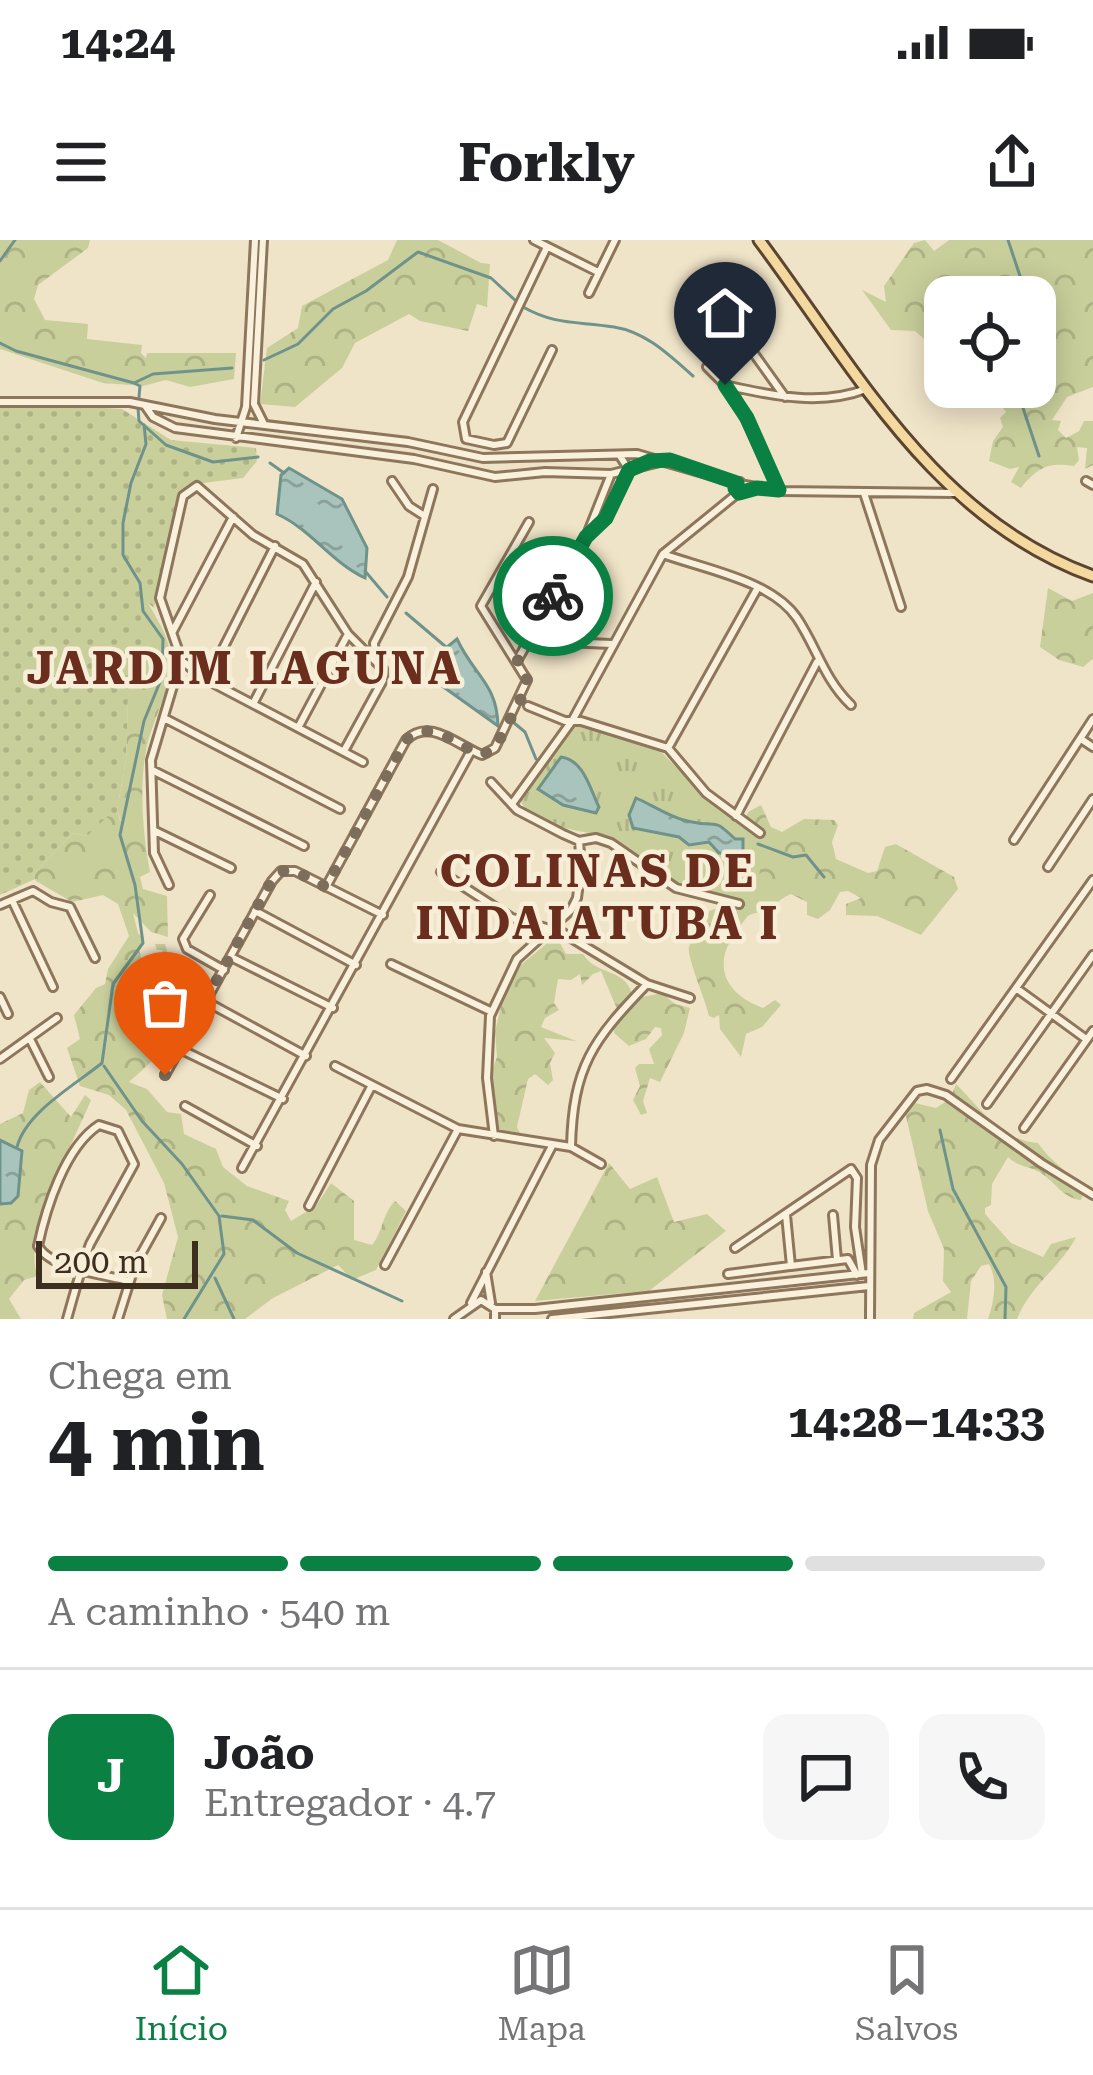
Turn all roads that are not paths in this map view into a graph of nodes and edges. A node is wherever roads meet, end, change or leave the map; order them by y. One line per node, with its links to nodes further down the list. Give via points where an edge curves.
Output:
1 (259, 240): 16 (street, via 246,407); 17 (street, via 254,404)
2 (534, 240): 5 (street)
3 (615, 240): 6 (street)
4 (759, 240): 12 (main road)
5 (547, 247): 6 (street); 9 (street, via 463,422 466,439 507,443)
6 (598, 272): 7 (street)
7 (589, 293)
8 (732, 323): 13 (street)
9 (553, 350)
10 (707, 368): 11 (street)
11 (725, 385): 13 (street); 33 (street)
12 (866, 388): 13 (street); 35 (main road, via 914,452)
13 (785, 397)
14 (0, 402): 15 (street)
15 (143, 404): 16 (street); 19 (street, via 163,424)
16 (238, 422): 17 (street); 19 (street)
17 (265, 425): 18 (street)
18 (351, 435): 20 (street); 21 (street, via 346,446)
19 (236, 438): 21 (street)
20 (407, 442): 23 (street, via 383,442); 24 (street)
21 (309, 446): 23 (street)
22 (614, 453): 24 (street); 25 (street); 26 (street)
23 (378, 455): 28 (street, via 476,476)
24 (513, 456): 28 (street)
25 (670, 460): 26 (street); 32 (street)
26 (629, 470): 27 (street); 36 (street)
27 (611, 474): 28 (street); 31 (street)
28 (514, 475)
29 (392, 482): 37 (street)
30 (433, 488): 37 (street)
31 (605, 488): 36 (street); 40 (street)
32 (741, 488): 33 (street); 42 (street)
33 (779, 490): 34 (street)
34 (864, 493): 35 (street); 46 (street)
35 (959, 493): 43 (main road, via 1029,549)
36 (618, 494): 40 (street)
37 (423, 515): 47 (street, via 408,577)
38 (233, 516): 41 (street); 48 (street); 48 (street, via 197,486 184,496 160,598)
39 (529, 522): 55 (street, via 481,606)
40 (586, 537): 55 (street)
41 (275, 546): 44 (street); 57 (street)
42 (663, 554): 45 (street); 53 (street)
43 (1093, 576)
44 (316, 582): 49 (street); 59 (street)
45 (757, 589): 56 (street, via 790,609); 68 (street)
46 (902, 607)
47 (379, 630): 50 (street); 54 (street)
48 (173, 631): 52 (street)
49 (348, 634): 50 (street); 65 (street)
50 (356, 642): 54 (street)
51 (563, 642): 53 (street)
52 (177, 644): 57 (street, via 182,661); 58 (street)
53 (612, 644): 64 (street)
54 (376, 662): 69 (street, via 384,672)
55 (517, 662): 70 (street, via 527,680 495,748)
56 (817, 662): 60 (street); 77 (street)
57 (202, 677): 58 (street, via 183,673); 59 (street)
58 (173, 686): 62 (street)
59 (253, 704): 65 (street)
60 (851, 705)
61 (528, 706): 64 (street)
62 (164, 718): 72 (street); 76 (street)
63 (1093, 719): 66 (street)
64 (572, 721): 68 (street); 75 (street)
65 (298, 728): 69 (street)
66 (1081, 739): 67 (street); 80 (street)
67 (1093, 747)
68 (668, 748): 77 (street)
69 (344, 751): 71 (street)
70 (471, 751): 88 (street, via 416,730); 94 (street)
71 (363, 762)
72 (151, 769): 78 (street); 82 (street)
73 (491, 782): 75 (street)
74 (1093, 799): 83 (street)
75 (512, 804): 81 (street)
76 (340, 809)
77 (736, 816): 79 (street)
78 (155, 831): 84 (street); 87 (street, via 156,862)
79 (760, 833)
80 (1014, 840)
81 (579, 841): 92 (street, via 611,843 676,888); 95 (street, via 577,898)
82 (304, 846)
83 (1048, 867)
84 (231, 868)
85 (441, 872): 95 (street)
86 (1093, 880): 104 (street)
87 (169, 885)
88 (326, 887): 93 (street, via 281,871); 94 (street)
89 (209, 895): 101 (street, via 183,939)
90 (12, 899): 91 (street); 97 (street, via 33,891 70,907); 103 (street)
91 (0, 904)
92 (740, 904)
93 (255, 911): 98 (street); 100 (street)
94 (383, 916): 100 (street)
95 (547, 931): 102 (street); 109 (street, via 517,959)
96 (1093, 955): 111 (street)
97 (95, 958)
98 (231, 958): 101 (street); 108 (street)
99 (391, 964): 109 (street)
100 (356, 965): 108 (street)
101 (224, 970): 107 (street)
102 (647, 984): 106 (street); 132 (street, via 592,1048 577,1084)
103 (53, 987)
104 (1016, 988): 111 (street); 122 (street)
105 (0, 997): 110 (street)
106 (690, 998)
107 (207, 1002): 116 (street); 117 (street)
108 (333, 1008): 117 (street)
109 (491, 1012): 129 (street)
110 (8, 1014)
111 (1051, 1015): 115 (street); 125 (street)
112 (57, 1018): 114 (street)
113 (1093, 1030): 115 (street)
114 (30, 1039): 118 (street); 121 (street)
115 (1087, 1039): 127 (street)
116 (182, 1050): 120 (street); 124 (street)
117 (306, 1056): 124 (street)
118 (0, 1059)
119 (334, 1066): 123 (street)
120 (165, 1075)
121 (50, 1077)
122 (951, 1079)
123 (372, 1085): 128 (street); 136 (street)
124 (283, 1099): 130 (street)
125 (988, 1104)
126 (185, 1106): 130 (street)
127 (1024, 1128)
128 (458, 1129): 129 (street); 142 (street)
129 (494, 1136): 131 (street)
130 (257, 1146): 134 (street)
131 (552, 1146): 132 (street); 145 (street)
132 (571, 1147): 133 (street)
133 (601, 1164)
134 (242, 1168)
135 (1093, 1195): 147 (street, via 946,1095 921,1089 873,1157)
136 (309, 1206)
137 (786, 1213): 140 (street); 143 (street); 147 (street, via 856,1172)
138 (833, 1215): 141 (street)
139 (161, 1218): 149 (street)
140 (735, 1248)
141 (837, 1261): 143 (street); 147 (street, via 852,1261)
142 (385, 1265)
143 (791, 1266): 146 (street)
144 (81, 1268): 144 (street, via 134,1164 118,1131 99,1125 61,1179 38,1242 48,1258); 149 (street); 156 (street)
145 (485, 1272): 153 (street); 154 (street)
146 (728, 1274)
147 (863, 1274): 148 (street); 150 (street)
148 (840, 1276): 151 (street); 152 (street)
149 (129, 1281): 157 (street)
150 (869, 1286): 151 (street); 163 (street)
151 (843, 1287): 155 (street)
152 (640, 1297): 154 (street); 155 (street)
153 (469, 1306): 154 (street); 158 (street); 159 (street)
154 (493, 1306): 160 (street)
155 (641, 1309): 161 (street); 162 (street)
156 (67, 1319)
157 (118, 1319)
158 (454, 1319)
159 (466, 1319)
160 (495, 1319)
161 (552, 1319)
162 (642, 1319)
163 (870, 1319)

